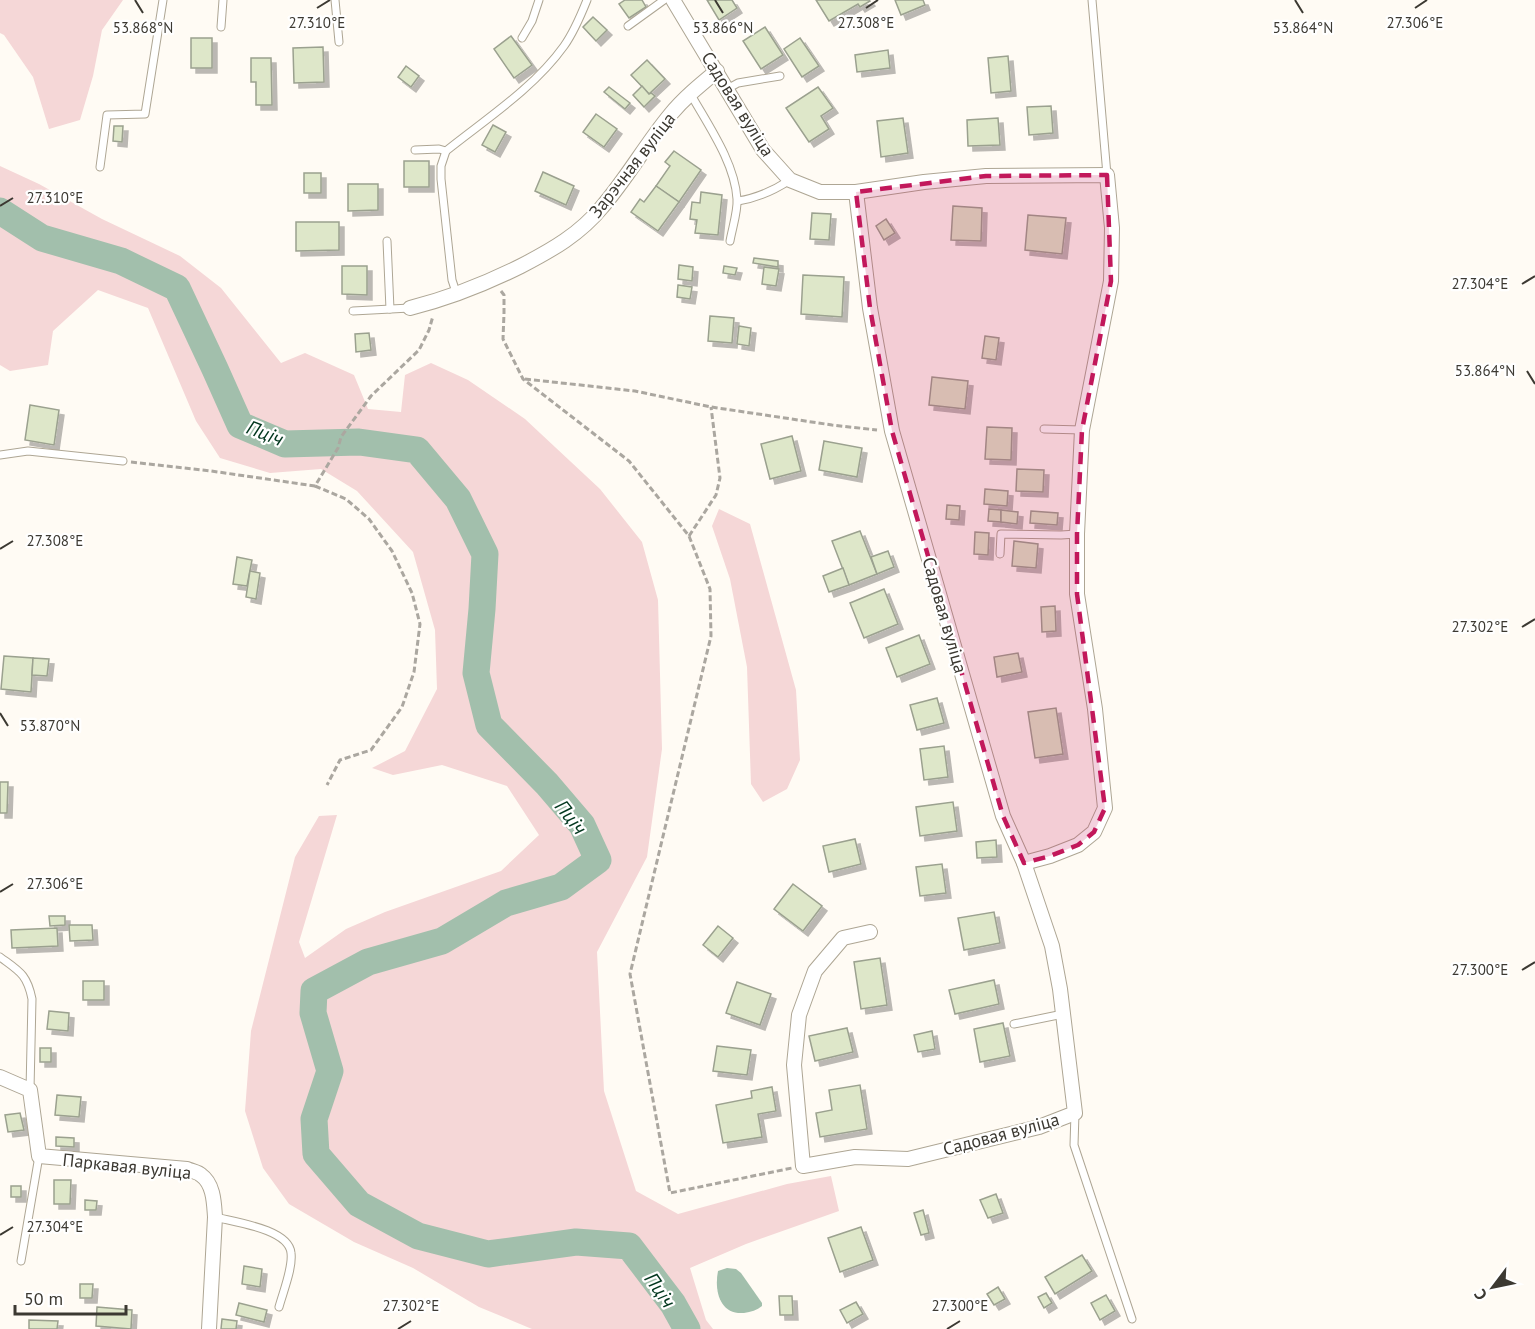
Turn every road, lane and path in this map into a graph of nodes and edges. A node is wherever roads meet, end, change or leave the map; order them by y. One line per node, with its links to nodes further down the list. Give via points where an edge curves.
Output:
1 (163, 0): 19 (lane, via 145,114 107,115)
2 (223, 0): 10 (lane)
3 (335, 0): 12 (lane)
4 (539, 0): 11 (lane)
5 (587, 0): 18 (lane, via 565,45 545,69)
6 (664, 0): 9 (lane)
7 (673, 0): 13 (street, Садовая вуліца)
8 (1092, 0): 20 (lane)
9 (627, 26)
10 (221, 27)
11 (522, 38)
12 (339, 42)
13 (717, 71): 15 (street, Садовая вуліца); 16 (street, Зарэчная вуліца)
14 (780, 76): 15 (lane, via 738,83)
15 (727, 89): 21 (street, Садовая вуліца, via 763,150)
16 (690, 93): 23 (lane, via 722,150); 26 (street, Зарэчная вуліца, via 590,220 546,253)
17 (415, 150): 18 (lane)
18 (446, 151): 27 (lane, via 441,179)
19 (100, 167)
20 (1107, 175): 22 (street, via 986,176); 35 (street, via 1111,281)
21 (790, 180): 22 (street, Садовая вуліца, via 820,192); 23 (lane, via 771,192)
22 (856, 192): 36 (street, Садовая вуліца, via 870,308)
23 (738, 201): 25 (lane)
24 (387, 241): 30 (lane)
25 (730, 241)
26 (495, 279): 27 (street, Зарэчная вуліца); 32 (path, via 504,295 503,339)
27 (457, 295): 28 (street, Зарэчная вуліца)
28 (437, 301): 29 (street, Зарэчная вуліца); 39 (path, via 420,350 371,396 341,437)
29 (411, 308): 30 (lane)
30 (390, 309): 31 (lane)
31 (354, 311)
32 (523, 379): 33 (path, via 635,391); 41 (path, via 629,461)
33 (711, 407): 36 (path); 41 (path, via 720,478 717,495)
34 (1044, 429): 35 (lane)
35 (1082, 430): 40 (street)
36 (892, 431): 44 (street, Садовая вуліца, via 1003,816)
37 (0, 455): 38 (lane, via 28,451)
38 (123, 461): 39 (path)
39 (315, 486): 43 (path, via 346,499 369,519 392,551 412,592 420,624 414,672 402,707 371,750 340,760)
40 (1077, 534): 42 (lane, via 1001,534); 44 (street, via 1077,594 1105,808 1094,832 1078,845)
41 (689, 536): 53 (path, via 711,589 711,636 630,974 670,1193)
42 (1000, 555)
43 (327, 785)
44 (1024, 863): 47 (street, Садовая вуліца, via 1052,946)
45 (870, 932): 53 (street, via 843,938 815,971 799,1015 794,1065)
46 (0, 957): 50 (lane, via 22,973 30,985)
47 (1063, 1014): 48 (lane); 51 (street, Садовая вуліца)
48 (1014, 1024)
49 (0, 1077): 50 (street)
50 (30, 1090): 52 (street)
51 (1075, 1113): 53 (street, Садовая вуліца, via 1039,1127 908,1159 855,1157); 57 (lane, via 1074,1145)
52 (39, 1156): 54 (street, Паркавая вуліца, via 187,1169 201,1174 208,1183); 55 (lane)
53 (803, 1166)
54 (215, 1217): 56 (lane, via 269,1231 291,1249); 58 (street, Паркавая вуліца)
55 (21, 1262)
56 (279, 1307)
57 (1132, 1319)
58 (209, 1329)

